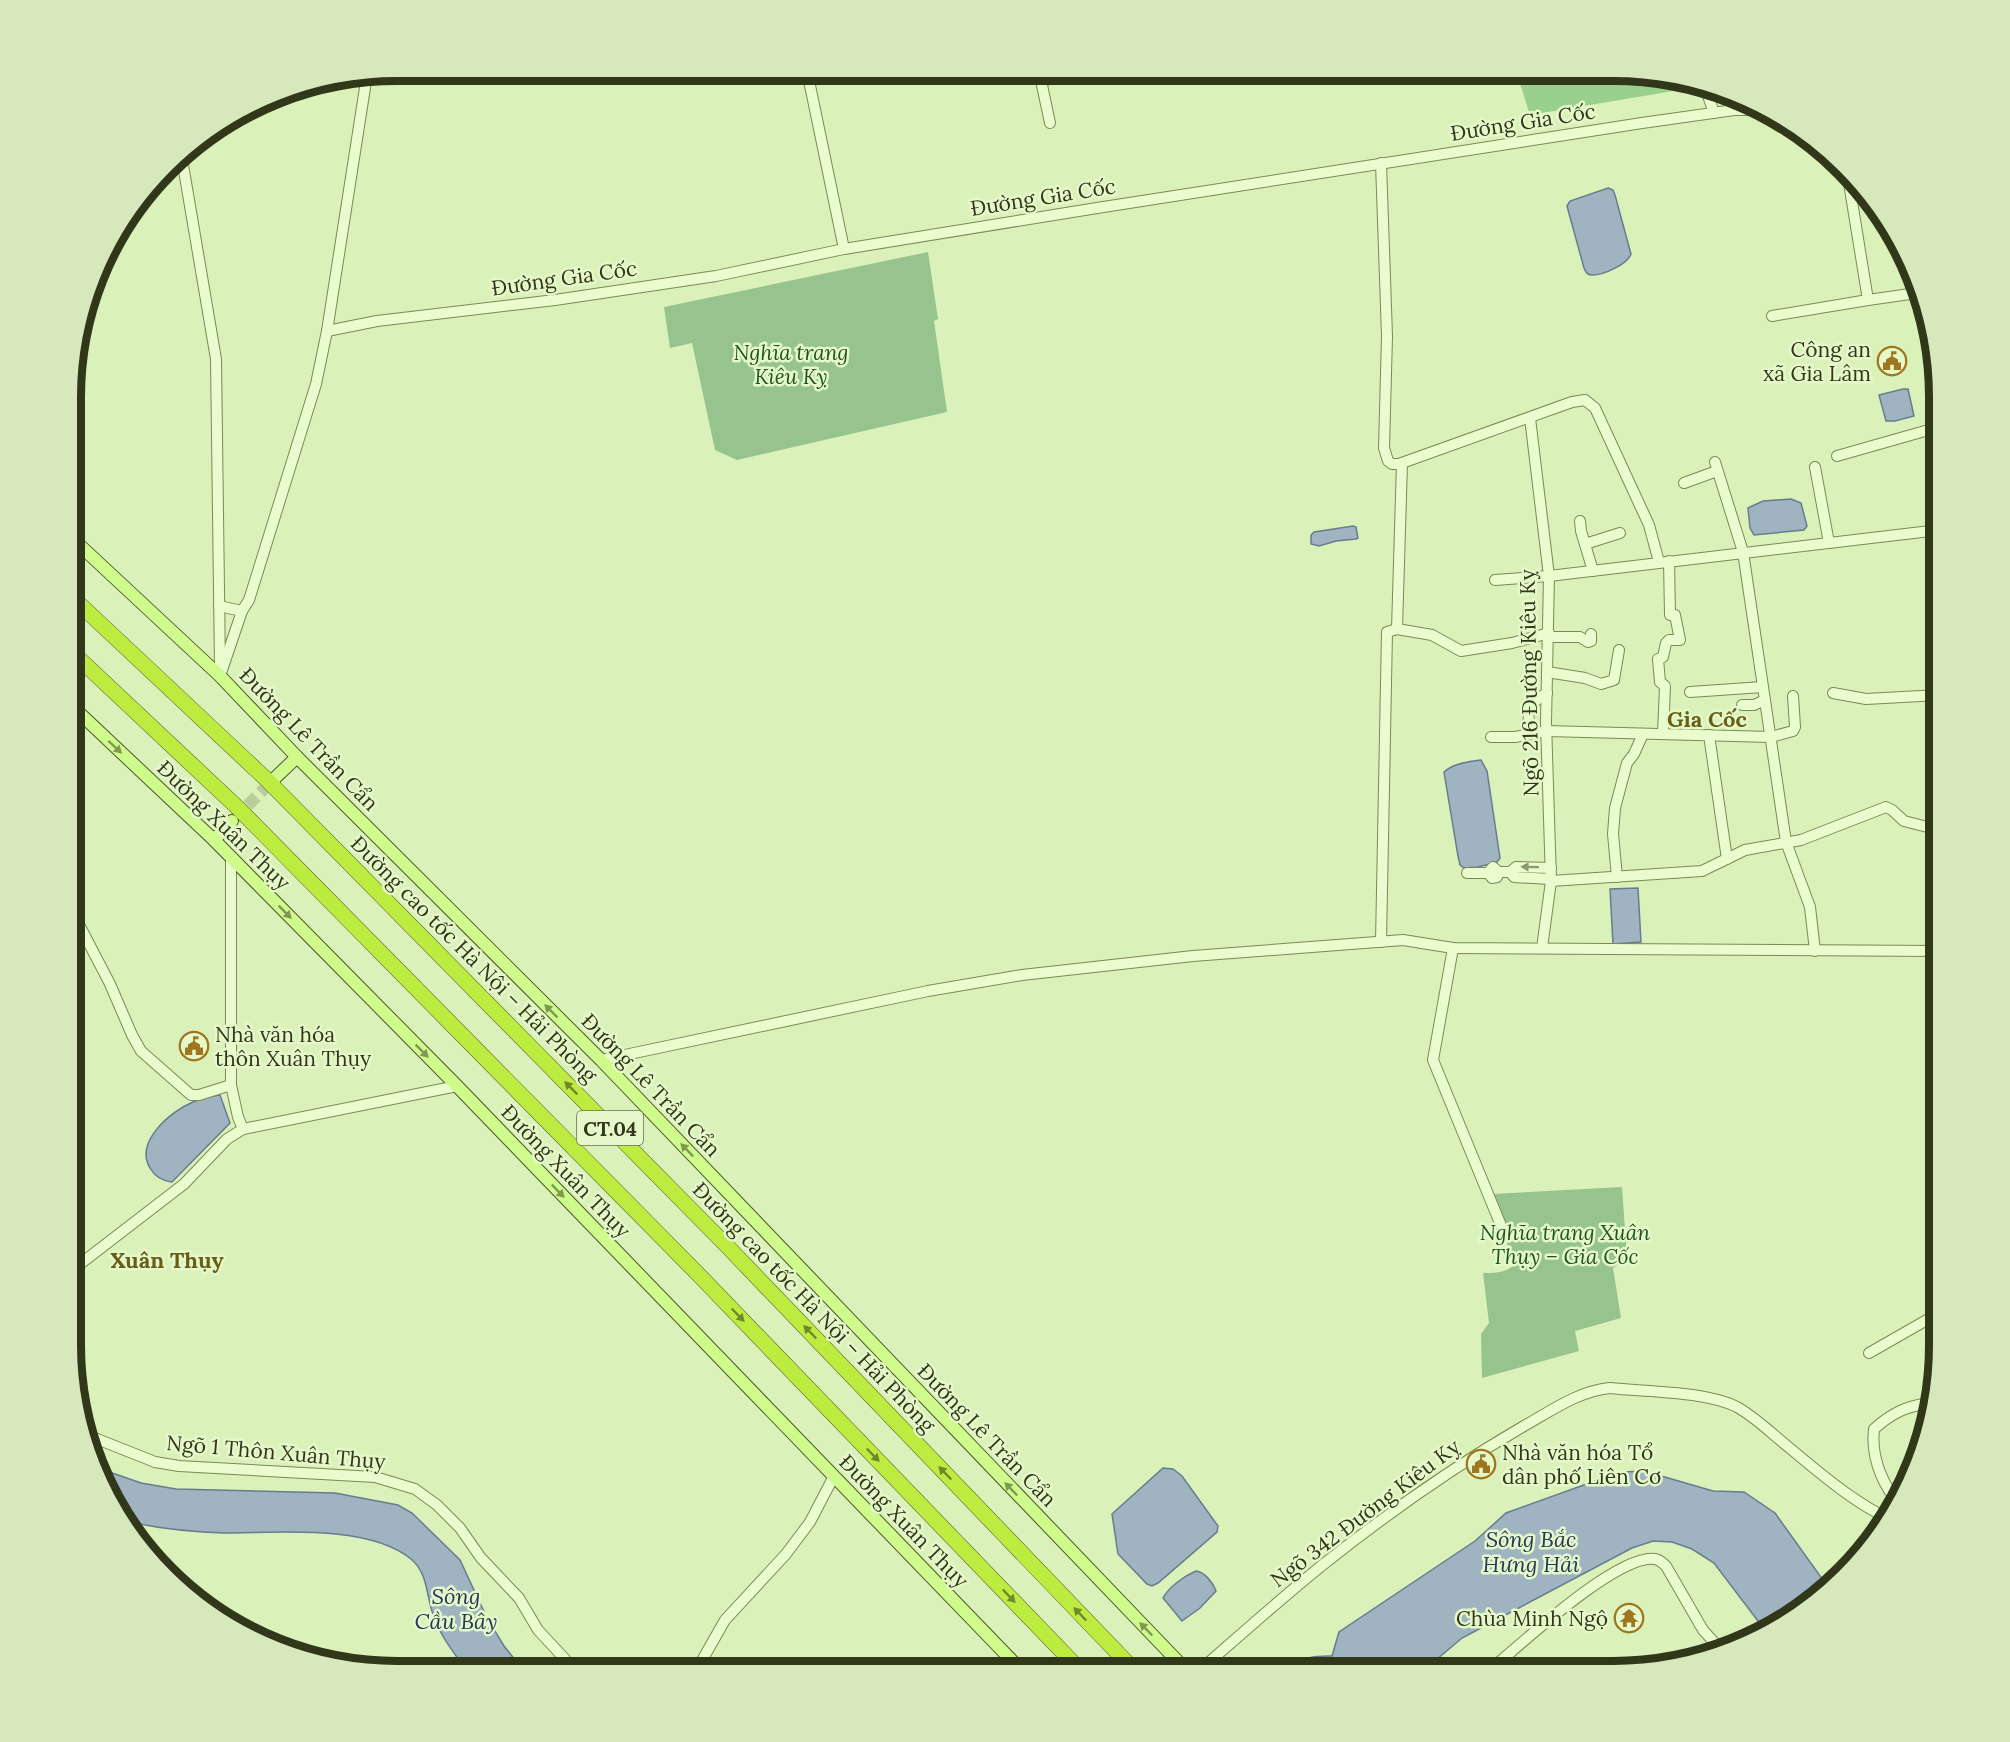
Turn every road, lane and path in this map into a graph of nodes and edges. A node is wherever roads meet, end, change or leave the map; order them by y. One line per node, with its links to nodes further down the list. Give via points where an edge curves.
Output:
1 (809, 81): 11 (street)
2 (1041, 81): 7 (street)
3 (366, 83): 15 (street)
4 (1708, 96): 6 (street)
5 (1745, 110): 6 (street, Đường Gia Cốc)
6 (1714, 113): 8 (street, Đường Gia Cốc)
7 (1050, 123)
8 (1382, 163): 11 (street, Đường Gia Cốc); 19 (street, via 1387,336 1384,448 1388,461)
9 (183, 165): 34 (street, via 216,359)
10 (1850, 188): 13 (street)
11 (844, 249): 15 (street, Đường Gia Cốc, via 705,278)
12 (1912, 294): 13 (street)
13 (1868, 300): 14 (street)
14 (1772, 316)
15 (327, 331): 35 (street, via 316,384 249,600)
16 (1530, 418): 19 (street); 29 (street, via 1579,400 1595,408); 31 (street, Ngõ 216 Đường Kiêu Kỵ)
17 (1929, 430): 18 (street)
18 (1837, 456)
19 (1402, 463): 36 (street)
20 (1815, 467): 25 (street)
21 (1684, 483): 28 (street, via 1716,467)
22 (1580, 521): 26 (street)
23 (1929, 531): 25 (street)
24 (1620, 533): 26 (street)
25 (1829, 543): 28 (street)
26 (1584, 544): 30 (street)
27 (81, 546): 43 (main road, Đường Lê Trần Cẩn)
28 (1743, 552): 29 (street); 44 (street)
29 (1664, 562): 30 (street); 56 (street, via 1670,615 1675,615 1680,640 1669,640 1663,657 1658,659 1660,682 1665,686)
30 (1593, 570): 31 (street)
31 (1549, 576): 32 (street); 38 (street, Ngõ 216 Đường Kiêu Kỵ)
32 (1495, 580)
33 (81, 606): 96 (highway, Đường cao tốc Hà Nội – Hải Phòng / CT.04, one-way to 33, via 726,1245 266,779)
34 (219, 606): 35 (street); 43 (street)
35 (242, 611): 43 (street)
36 (1397, 629): 38 (street, via 1432,635 1461,651); 72 (street, via 1389,630 1386,638)
37 (1591, 634): 38 (street, via 1588,642 1580,637)
38 (1549, 635): 41 (street, Ngõ 216 Đường Kiêu Kỵ)
39 (1619, 650): 41 (street, via 1614,680 1610,683)
40 (81, 661): 83 (highway, CT.04, via 238,808)
41 (1547, 672): 46 (street, Ngõ 216 Đường Kiêu Kỵ)
42 (81, 673): 83 (highway, via 235,812)
43 (220, 676): 60 (main road, Đường Lê Trần Cẩn)
44 (1763, 687): 45 (street); 50 (street)
45 (1690, 692)
46 (1547, 693): 53 (street, Ngõ 216 Đường Kiêu Kỵ); 54 (street, via 1532,704 1527,717)
47 (1833, 693): 49 (street, via 1866,699)
48 (1793, 696): 59 (street, via 1793,731)
49 (1929, 696)
50 (1765, 700): 51 (street); 59 (street)
51 (1742, 705)
52 (81, 715): 64 (main road, Đường Xuân Thụy, one-way to 64)
53 (1547, 731): 54 (street); 55 (street); 69 (street, Ngõ 216 Đường Kiêu Kỵ)
54 (1531, 733): 58 (street)
55 (1643, 734): 56 (street); 70 (street, via 1628,763 1615,808)
56 (1663, 734): 57 (street)
57 (1709, 735): 59 (street); 67 (street)
58 (1491, 737)
59 (1771, 738): 65 (street)
60 (297, 757): 61 (main road); 77 (main road, Đường Lê Trần Cẩn, one-way to 60)
61 (275, 778)
62 (232, 821): 64 (main road)
63 (1929, 827): 65 (street, via 1904,821 1886,807 1801,840)
64 (213, 840): 66 (main road, Đường Xuân Thụy)
65 (1786, 842): 67 (street, via 1745,850); 75 (street, via 1810,907)
66 (231, 857): 78 (street); 79 (main road, Đường Xuân Thụy, one-way to 79)
67 (1727, 859): 70 (street, via 1702,871)
68 (1467, 873): 69 (street)
69 (1551, 876): 70 (street); 74 (street, Ngõ 216 Đường Kiêu Kỵ)
70 (1617, 877)
71 (81, 928): 78 (street, via 141,1051 191,1095)
72 (1381, 942): 73 (street, via 1403,940); 77 (street, via 1193,956 1022,975)
73 (1453, 948): 74 (street); 81 (street, via 1433,1060)
74 (1542, 948): 75 (street)
75 (1815, 951): 76 (street)
76 (1929, 951)
77 (601, 1060): 97 (main road, Đường Lê Trần Cẩn, one-way to 77)
78 (231, 1085): 80 (street)
79 (457, 1086): 80 (street); 88 (main road, Đường Xuân Thụy, one-way to 88)
80 (243, 1129): 82 (street, via 227,1139 184,1185)
81 (1502, 1228)
82 (81, 1263)
83 (689, 1264): 95 (highway, CT.04, one-way to 95)
84 (1929, 1319): 85 (street)
85 (1869, 1353)
86 (1923, 1405): 89 (street, via 1890,1414 1874,1428 1872,1441 1878,1466)
87 (95, 1438): 92 (street, Ngõ 1 Thôn Xuân Thụy, via 155,1462 179,1466 375,1477 416,1490 460,1528 481,1558 519,1598 538,1630)
88 (834, 1476): 93 (street, via 810,1522 725,1620); 94 (main road, Đường Xuân Thụy)
89 (1892, 1494)
90 (1880, 1514): 98 (street, Ngõ 342 Đường Kiêu Kỵ, via 1737,1408 1693,1395 1600,1389 1564,1404 1477,1453 1325,1563)
91 (1715, 1644): 99 (street, via 1703,1630 1666,1566 1654,1559 1635,1563 1610,1576)
92 (567, 1661)
93 (702, 1661)
94 (1012, 1661)
95 (1071, 1661)
96 (1125, 1661)
97 (1177, 1661)
98 (1210, 1661)
99 (1501, 1661)

